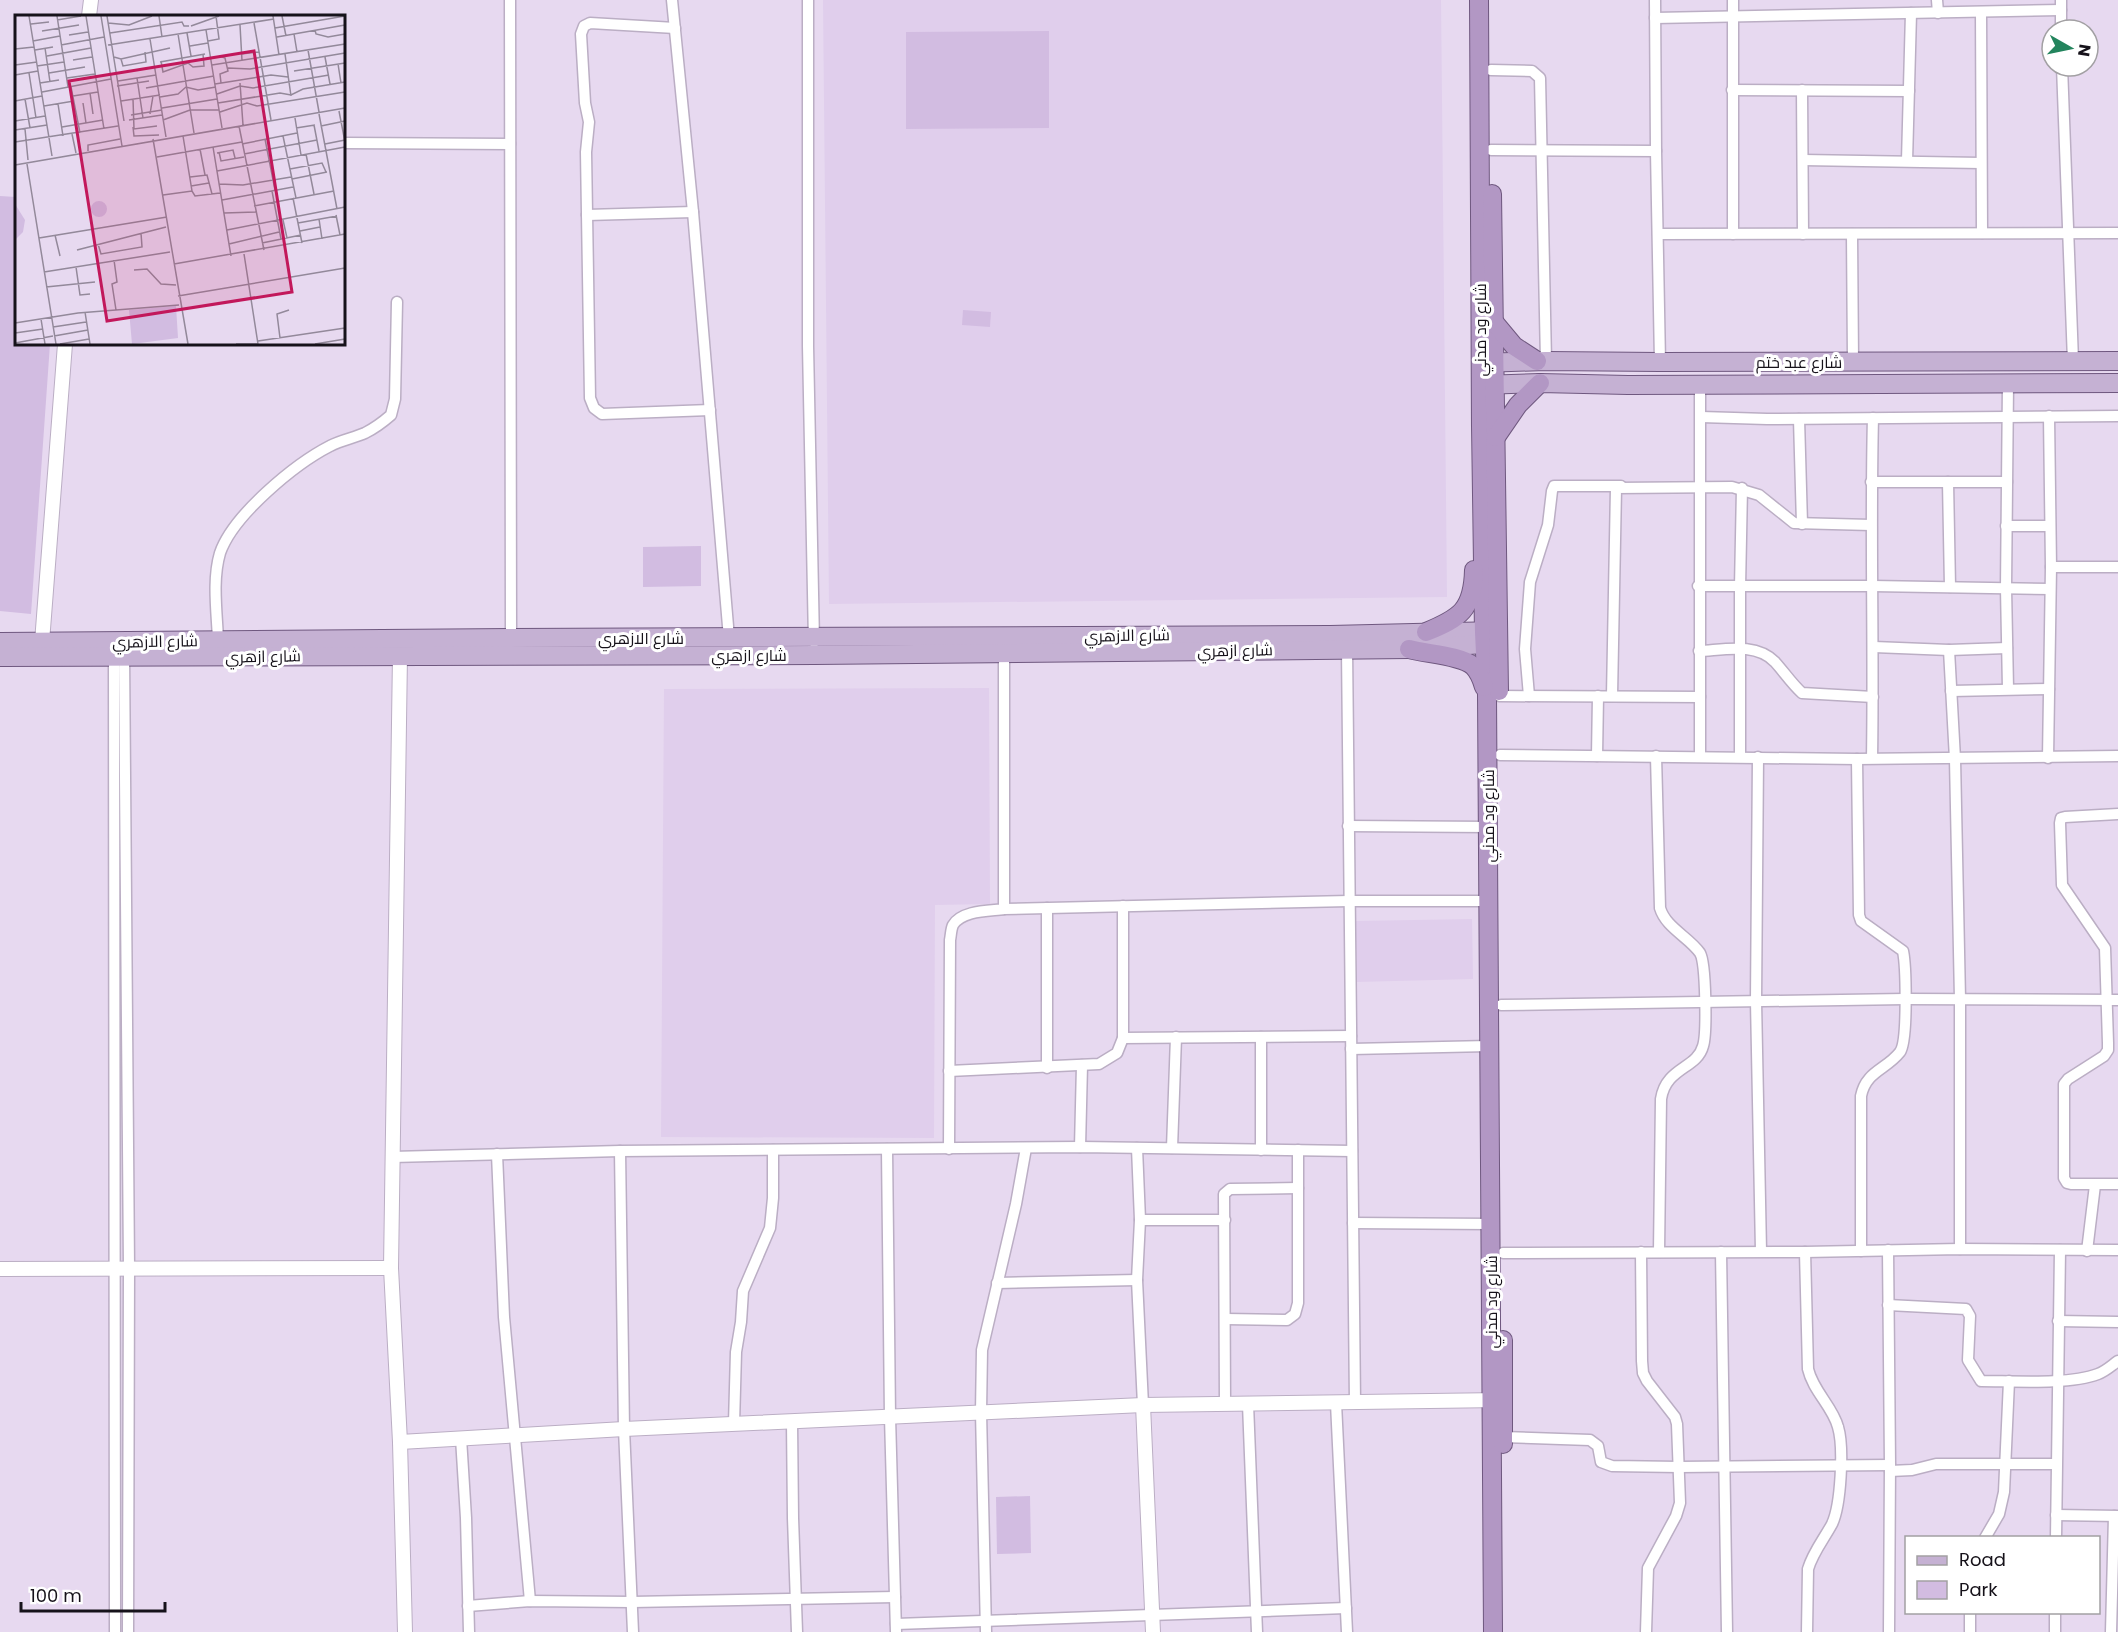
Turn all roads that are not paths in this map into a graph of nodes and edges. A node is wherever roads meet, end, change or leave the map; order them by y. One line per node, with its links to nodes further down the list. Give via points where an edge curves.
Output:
1 (91, 0): 14 (street)
2 (510, 0): 24 (street)
3 (672, 0): 17 (street)
4 (808, 0): 89 (street, via 808,346)
5 (1479, 0): 48 (highway, شارع ود مدني)
6 (1490, 0): 18 (highway, شارع ود مدني)
7 (1655, 0): 16 (street)
8 (1733, 0): 15 (street)
9 (1937, 0): 13 (street)
10 (2061, 5): 11 (street)
11 (1981, 12): 13 (street); 30 (street)
12 (1911, 13): 13 (street); 15 (street); 22 (street)
13 (1938, 13)
14 (89, 15)
15 (1733, 17): 16 (street); 20 (street)
16 (1655, 18): 27 (street)
17 (675, 28): 31 (street); 32 (street, via 584,26 581,34 589,122)
18 (1491, 70): 25 (highway, شارع ود مدني); 26 (street, via 1532,71 1540,78)
19 (2062, 78): 34 (street)
20 (1732, 90): 21 (street); 37 (street)
21 (1802, 90): 22 (street); 28 (street)
22 (1909, 91): 29 (street)
23 (345, 143): 24 (street)
24 (510, 144): 82 (street)
25 (1491, 150): 26 (street); 41 (highway, شارع ود مدني)
26 (1543, 150): 27 (street); 43 (street)
27 (1656, 151): 36 (street)
28 (1803, 160): 29 (street); 38 (street)
29 (1907, 161): 30 (street)
30 (1981, 163): 33 (street)
31 (693, 212): 32 (street); 54 (street)
32 (586, 215): 54 (street, via 590,398 594,408 610,415)
33 (1982, 233): 34 (street); 39 (street)
34 (2067, 233): 35 (street); 45 (street)
35 (2118, 233)
36 (1658, 234): 37 (street); 47 (street)
37 (1732, 234): 38 (street)
38 (1803, 234): 39 (street)
39 (1852, 234): 44 (street)
40 (397, 303): 85 (street, via 395,399 391,415 364,433 322,450 246,512 220,553 216,575)
41 (1494, 322): 43 (highway, via 1514,346); 48 (highway, شارع ود مدني)
42 (65, 345): 87 (street)
43 (1541, 361): 47 (main road, شارع عبد ختم); 48 (main road, شارع عبد ختم)
44 (1853, 361): 45 (main road, شارع عبد ختم); 47 (main road, شارع عبد ختم)
45 (2073, 361): 46 (main road, شارع عبد ختم)
46 (2118, 361)
47 (1660, 362)
48 (1488, 363): 53 (highway, شارع ود مدني)
49 (1540, 383): 51 (main road, شارع عبد ختم); 53 (main road, شارع عبد ختم); 62 (highway)
50 (2118, 383): 52 (main road, شارع عبد ختم)
51 (1700, 384): 52 (main road, شارع عبد ختم); 57 (street)
52 (2008, 384): 58 (street)
53 (1488, 385): 61 (highway, شارع ود مدني); 62 (highway, شارع ود مدني)
54 (710, 410): 83 (street)
55 (2049, 416): 56 (street); 58 (street); 72 (street)
56 (2118, 416)
57 (1701, 417): 60 (street); 66 (street)
58 (2008, 417): 59 (street); 65 (street)
59 (1873, 418): 60 (street); 63 (street)
60 (1799, 419): 69 (street)
61 (1481, 426): 81 (highway, via 1474,441 1474,565 1468,606 1461,615); 84 (highway, شارع ود مدني)
62 (1496, 436): 84 (highway, شارع ود مدني)
63 (1871, 482): 64 (street); 70 (street)
64 (1948, 482): 65 (street); 78 (street)
65 (2007, 482): 71 (street)
66 (1700, 486): 67 (street); 68 (street); 75 (street)
67 (1646, 487): 105 (street, via 1554,486 1548,525 1530,582 1525,649); 107 (street, via 1616,488)
68 (1742, 488): 69 (street, via 1759,495 1789,520); 77 (street)
69 (1802, 524): 70 (street)
70 (1871, 525): 76 (street)
71 (2006, 526): 72 (street); 79 (street)
72 (2050, 526): 73 (street)
73 (2051, 567): 74 (street); 80 (street)
74 (2118, 567)
75 (1698, 586): 77 (street); 97 (street)
76 (1873, 586): 77 (street); 78 (street); 90 (street)
77 (1740, 587): 94 (street)
78 (1950, 587): 79 (street)
79 (2006, 588): 80 (street); 91 (street)
80 (2050, 589): 102 (street)
81 (1426, 632): 84 (main road, شارع الازهري); 88 (main road, شارع الازهري)
82 (511, 638): 83 (main road, شارع الازهري); 85 (main road, شارع الازهري)
83 (729, 638): 89 (main road, شارع الازهري)
84 (1491, 638): 95 (main road, شارع ازهري); 104 (highway, شارع ود مدني)
85 (218, 640): 92 (main road, شارع الازهري)
86 (0, 642): 87 (main road, شارع الازهري)
87 (42, 642): 92 (main road, شارع الازهري)
88 (1285, 642): 89 (main road, شارع الازهري); 93 (main road, شارع ازهري); 98 (main road, شارع ازهري)
89 (814, 646): 98 (main road, شارع ازهري); 99 (main road, شارع ازهري)
90 (1874, 647): 96 (street); 109 (street)
91 (2007, 648): 96 (street); 101 (street)
92 (119, 649): 99 (main road, شارع ازهري); 100 (main road, شارع ازهري); 176 (street); 177 (street)
93 (1347, 649): 95 (main road, شارع ازهري); 122 (street)
94 (1740, 649): 97 (street); 109 (street, via 1761,651 1774,660 1802,693); 115 (street)
95 (1409, 650): 104 (highway, via 1469,663)
96 (1949, 650): 103 (street)
97 (1699, 651): 108 (street)
98 (1004, 653): 128 (street)
99 (400, 655): 156 (street)
100 (0, 657)
101 (2008, 689): 102 (street); 103 (street)
102 (2049, 689): 118 (street)
103 (1951, 691): 120 (street)
104 (1493, 696): 105 (street); 110 (highway, شارع ود مدني); 123 (highway, شارع ود مدني)
105 (1529, 696): 106 (street)
106 (1598, 696): 107 (street); 111 (street)
107 (1612, 696): 108 (street)
108 (1700, 697): 113 (street)
109 (1873, 697): 117 (street)
110 (1500, 755): 111 (street); 134 (highway, شارع ود مدني)
111 (1597, 756): 112 (street)
112 (1656, 756): 113 (street); 133 (street, via 1660,908 1667,921 1700,954)
113 (1700, 756): 115 (street)
114 (2118, 756): 118 (street)
115 (1740, 757): 116 (street)
116 (1758, 757): 119 (street); 131 (street)
117 (1872, 758): 119 (street); 120 (street)
118 (2048, 758): 120 (street)
119 (1857, 759): 129 (street, via 1859,915 1861,921 1903,951)
120 (1955, 759): 130 (street)
121 (2118, 814): 132 (street, via 2065,816 2060,823 2062,885 2105,948)
122 (1348, 826): 123 (street); 124 (street)
123 (1489, 827): 125 (highway, شارع ود مدني)
124 (1349, 901): 125 (street); 126 (street); 135 (street)
125 (1489, 901): 139 (highway, شارع ود مدني)
126 (1123, 906): 127 (street); 138 (street)
127 (1047, 908): 128 (street); 142 (street)
128 (1004, 909): 143 (street, via 974,913 953,925)
129 (1905, 999): 130 (street); 131 (street); 170 (street, via 1903,1048 1868,1079 1861,1096)
130 (1960, 999): 132 (street); 164 (street)
131 (1756, 1000): 133 (street); 169 (street)
132 (2113, 1000): 158 (street, via 2108,1050 2068,1078 2063,1089 2064,1178 2067,1183)
133 (1704, 1001): 134 (street); 168 (street, via 1703,1049 1668,1079 1661,1099)
134 (1501, 1005): 175 (highway, شارع ود مدني)
135 (1351, 1036): 137 (street); 140 (street)
136 (1176, 1037): 137 (street); 138 (street); 147 (street)
137 (1261, 1037): 151 (street)
138 (1123, 1038): 141 (street, via 1110,1059 1099,1065)
139 (1489, 1046): 140 (street); 163 (highway, شارع ود مدني)
140 (1351, 1048): 154 (street)
141 (1082, 1065): 142 (street); 144 (street)
142 (1047, 1068): 143 (street)
143 (949, 1071): 149 (street)
144 (1080, 1147): 145 (street); 146 (street)
145 (1026, 1148): 149 (street); 181 (street)
146 (1137, 1148): 147 (street); 160 (street)
147 (1172, 1148): 151 (street)
148 (888, 1149): 149 (street); 150 (street); 196 (street)
149 (949, 1149)
150 (773, 1150): 153 (street); 198 (street, via 770,1228 743,1292)
151 (1261, 1150): 152 (street)
152 (1298, 1150): 154 (street); 159 (street)
153 (620, 1151): 155 (street); 199 (street)
154 (1352, 1151): 162 (street)
155 (497, 1154): 156 (street); 200 (street, via 504,1317)
156 (392, 1157): 178 (street)
157 (2118, 1184): 158 (street)
158 (2095, 1185): 171 (street)
159 (1298, 1188): 161 (street, via 1227,1190); 183 (street, via 1295,1314 1287,1320)
160 (1140, 1220): 161 (street); 180 (street)
161 (1225, 1220): 183 (street)
162 (1353, 1223): 163 (street); 191 (street)
163 (1491, 1224): 189 (highway, شارع ود مدني)
164 (1960, 1249): 165 (street); 166 (street)
165 (1888, 1250): 170 (street); 182 (street)
166 (2060, 1250): 171 (street); 184 (street)
167 (2118, 1250): 171 (street)
168 (1659, 1251): 172 (street); 173 (street)
169 (1761, 1251): 173 (street); 174 (street)
170 (1861, 1251): 174 (street)
171 (2087, 1251)
172 (1641, 1252): 175 (street); 208 (street, via 1644,1373 1675,1417)
173 (1721, 1252): 207 (street)
174 (1805, 1252): 206 (street, via 1808,1369 1839,1428)
175 (1503, 1253): 189 (highway, شارع ود مدني)
176 (114, 1268): 177 (street); 179 (street); 226 (street)
177 (129, 1268): 178 (street); 227 (street)
178 (391, 1268): 203 (street)
179 (0, 1269)
180 (1137, 1280): 181 (street); 194 (street)
181 (997, 1282): 195 (street, via 982,1350)
182 (1888, 1305): 188 (street, via 1966,1309 1970,1316 1968,1360 1981,1381); 209 (street)
183 (1226, 1319): 192 (street)
184 (2058, 1321): 185 (street); 187 (street)
185 (2118, 1322)
186 (2118, 1361): 187 (street, via 2099,1373)
187 (2057, 1380): 188 (street); 205 (street)
188 (2008, 1381): 204 (street)
189 (1497, 1400): 191 (street); 201 (highway, شارع ود مدني); 235 (highway, شارع ود مدني)
190 (1336, 1403): 191 (street); 193 (street); 219 (street)
191 (1355, 1403)
192 (1225, 1404): 193 (street); 194 (street)
193 (1248, 1404): 220 (street)
194 (1143, 1405): 195 (street); 223 (street)
195 (981, 1412): 196 (street); 224 (street)
196 (890, 1417): 197 (street); 214 (street)
197 (792, 1422): 198 (street); 215 (street)
198 (734, 1424): 199 (street)
199 (624, 1429): 200 (street); 217 (street)
200 (516, 1435): 202 (street); 216 (street)
201 (1503, 1437): 208 (street, via 1590,1440 1598,1446 1601,1462 1612,1466); 236 (highway, شارع ود مدني)
202 (461, 1438): 203 (street); 218 (street)
203 (400, 1442): 228 (street)
204 (2005, 1463): 205 (street); 209 (street); 212 (street, via 2003,1503)
205 (2056, 1464): 210 (street)
206 (1841, 1465): 207 (street); 209 (street); 239 (street, via 1839,1506 1808,1569)
207 (1725, 1466): 208 (street); 238 (street)
208 (1679, 1467): 237 (street, via 1679,1510 1648,1568)
209 (1890, 1468): 240 (street)
210 (2056, 1515): 211 (street); 213 (street)
211 (2116, 1516): 243 (street)
212 (1986, 1536)
213 (2056, 1536)
214 (895, 1597): 215 (street); 225 (street)
215 (795, 1599): 217 (street); 231 (street)
216 (530, 1601): 217 (street); 218 (street)
217 (632, 1602): 230 (street)
218 (468, 1605): 229 (street)
219 (1346, 1608): 220 (street); 234 (street)
220 (1256, 1611): 223 (street); 233 (street)
221 (1970, 1614): 241 (street)
222 (2055, 1614): 242 (street)
223 (1153, 1616): 224 (street); 232 (street)
224 (986, 1626): 225 (street)
225 (896, 1628)
226 (115, 1632)
227 (128, 1632)
228 (405, 1632)
229 (469, 1632)
230 (633, 1632)
231 (797, 1632)
232 (1153, 1632)
233 (1257, 1632)
234 (1347, 1632)
235 (1493, 1632)
236 (1505, 1632)
237 (1646, 1632)
238 (1727, 1632)
239 (1807, 1632)
240 (1889, 1632)
241 (1970, 1632)
242 (2055, 1632)
243 (2111, 1632)

